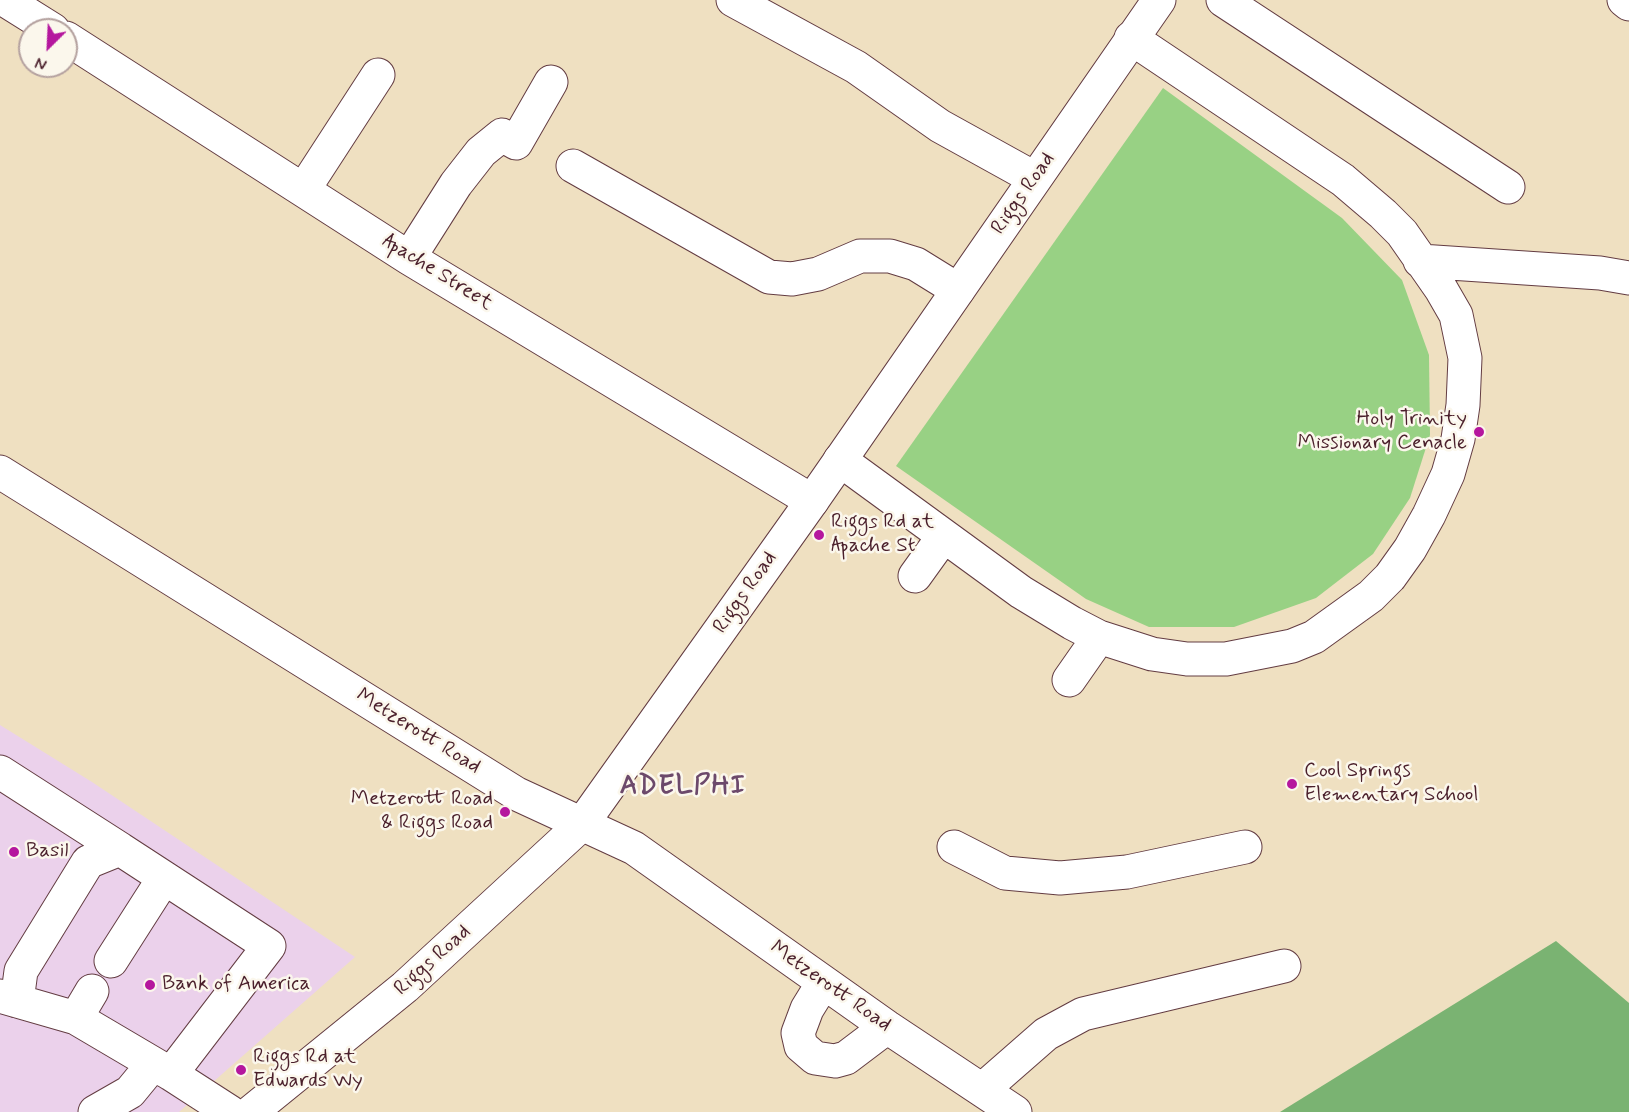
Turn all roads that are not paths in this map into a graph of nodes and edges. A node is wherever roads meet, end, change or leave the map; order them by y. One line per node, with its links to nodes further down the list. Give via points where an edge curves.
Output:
1 (5, 0): 7 (street)
2 (733, 0): 13 (street, via 856,67 940,126)
3 (1159, 0): 8 (street, Riggs Road)
4 (1223, 0): 14 (street)
5 (1624, 0): 6 (street)
6 (1629, 4)
7 (34, 18)
8 (1131, 38): 13 (street, Riggs Road); 17 (street, via 1343,180 1402,233)
9 (78, 46): 15 (street, Apache Street)
10 (378, 75): 15 (street)
11 (551, 82): 16 (street, via 516,143 502,135 481,152)
12 (573, 166): 19 (street, via 769,277 792,279 818,274 861,256 890,256 916,264)
13 (1035, 178): 19 (street, Riggs Road)
14 (1508, 187)
15 (304, 189): 16 (street, Apache Street)
16 (410, 258): 22 (street, Apache Street)
17 (1420, 261): 18 (street); 25 (street, via 1456,315 1465,358 1462,405 1458,440 1448,474 1410,549 1390,577 1371,596 1314,637 1292,646 1226,659 1187,659 1152,654)
18 (1629, 278)
19 (958, 290): 20 (street, Riggs Road)
20 (840, 460): 22 (street, Riggs Road); 23 (street)
21 (0, 472): 28 (street, Metzerott Road, via 517,794)
22 (812, 501): 28 (street, Riggs Road)
23 (943, 537): 24 (street); 25 (street, via 1020,592)
24 (915, 576)
25 (1099, 637): 26 (street)
26 (1069, 680)
27 (0, 772): 31 (street)
28 (582, 824): 35 (street, Metzerott Road, via 634,848); 42 (street, Riggs Road, via 405,987)
29 (954, 847): 30 (street, via 1005,873 1060,878 1127,872)
30 (1245, 848)
31 (120, 849): 32 (street); 36 (street, via 88,862)
32 (164, 878): 33 (street); 38 (street, via 269,946)
33 (111, 961)
34 (1284, 966): 39 (street, via 1083,1014 1046,1035)
35 (824, 983): 37 (street, Metzerott Road); 37 (street, via 807,1009 798,1033 801,1046 815,1058 846,1058)
36 (8, 999): 38 (street, via 84,1004)
37 (887, 1027): 39 (street, Metzerott Road)
38 (162, 1069): 40 (street); 41 (street)
39 (982, 1090): 43 (street, Metzerott Road)
40 (95, 1112)
41 (230, 1112)
42 (251, 1112)
43 (1015, 1112)

